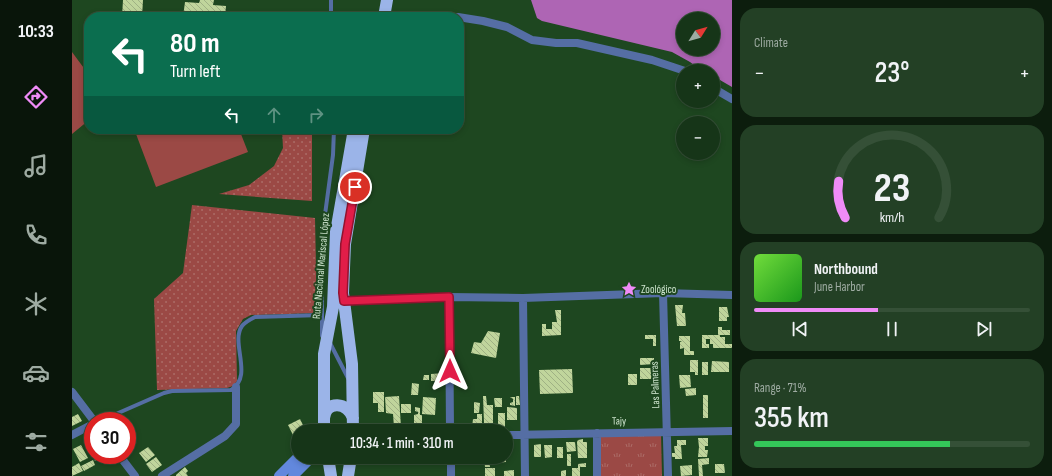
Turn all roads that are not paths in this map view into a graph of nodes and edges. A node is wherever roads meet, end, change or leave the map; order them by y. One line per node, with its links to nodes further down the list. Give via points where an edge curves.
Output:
1 (331, 0): 4 (lane)
2 (378, 0): 5 (highway)
3 (387, 0): 6 (highway)
4 (331, 12)
5 (376, 12)
6 (385, 12)
7 (464, 18): 8 (street, via 507,27 532,40 577,43)
8 (676, 68)
9 (720, 92): 10 (street)
10 (732, 98)
11 (334, 134): 19 (lane, via 322,237)
12 (353, 134): 21 (highway, Ruta Nacional Mariscal López, via 338,218 333,307)
13 (363, 134): 18 (highway, Ruta Nacional Mariscal López, via 345,244)
14 (662, 293): 15 (street); 17 (street); 34 (street, Las Palmeras)
15 (732, 295)
16 (449, 297): 17 (street); 18 (street); 32 (street)
17 (523, 298): 39 (street)
18 (344, 301): 25 (highway, Ruta Nacional Mariscal López, via 352,364)
19 (322, 315): 20 (lane); 23 (lane, via 255,317 242,326 239,334 242,375)
20 (322, 324): 21 (lane); 22 (lane)
21 (327, 337): 22 (highway, Ruta Nacional Mariscal López); 25 (lane, via 347,375)
22 (324, 354): 29 (highway, Ruta Nacional Mariscal López)
23 (236, 387): 27 (lane, via 231,390 164,393); 48 (street, via 236,424 233,429)
24 (72, 392): 26 (street)
25 (353, 397): 28 (highway, Ruta Nacional Mariscal López)
26 (87, 412)
27 (121, 412)
28 (353, 418): 30 (highway, via 351,412 342,405 331,406 324,414); 31 (highway, Ruta Nacional Mariscal López)
29 (324, 424)
30 (324, 424)
31 (353, 424)
32 (450, 424)
33 (84, 429): 37 (street)
34 (668, 431): 35 (street, Tajy); 36 (street, Tajy); 57 (street, Las Palmeras)
35 (732, 431)
36 (597, 433): 39 (street, Tajy); 56 (street)
37 (72, 435)
38 (513, 435): 39 (street, Tajy)
39 (524, 435): 55 (street)
40 (126, 464): 47 (street)
41 (291, 464): 49 (main road)
42 (305, 464): 50 (main road)
43 (329, 464): 51 (highway)
44 (350, 464): 52 (highway)
45 (352, 464): 53 (street)
46 (451, 464): 54 (street)
47 (135, 476)
48 (162, 476)
49 (279, 476)
50 (293, 476)
51 (331, 476)
52 (348, 476)
53 (353, 476)
54 (451, 476)
55 (525, 476)
56 (597, 476)
57 (668, 476)

